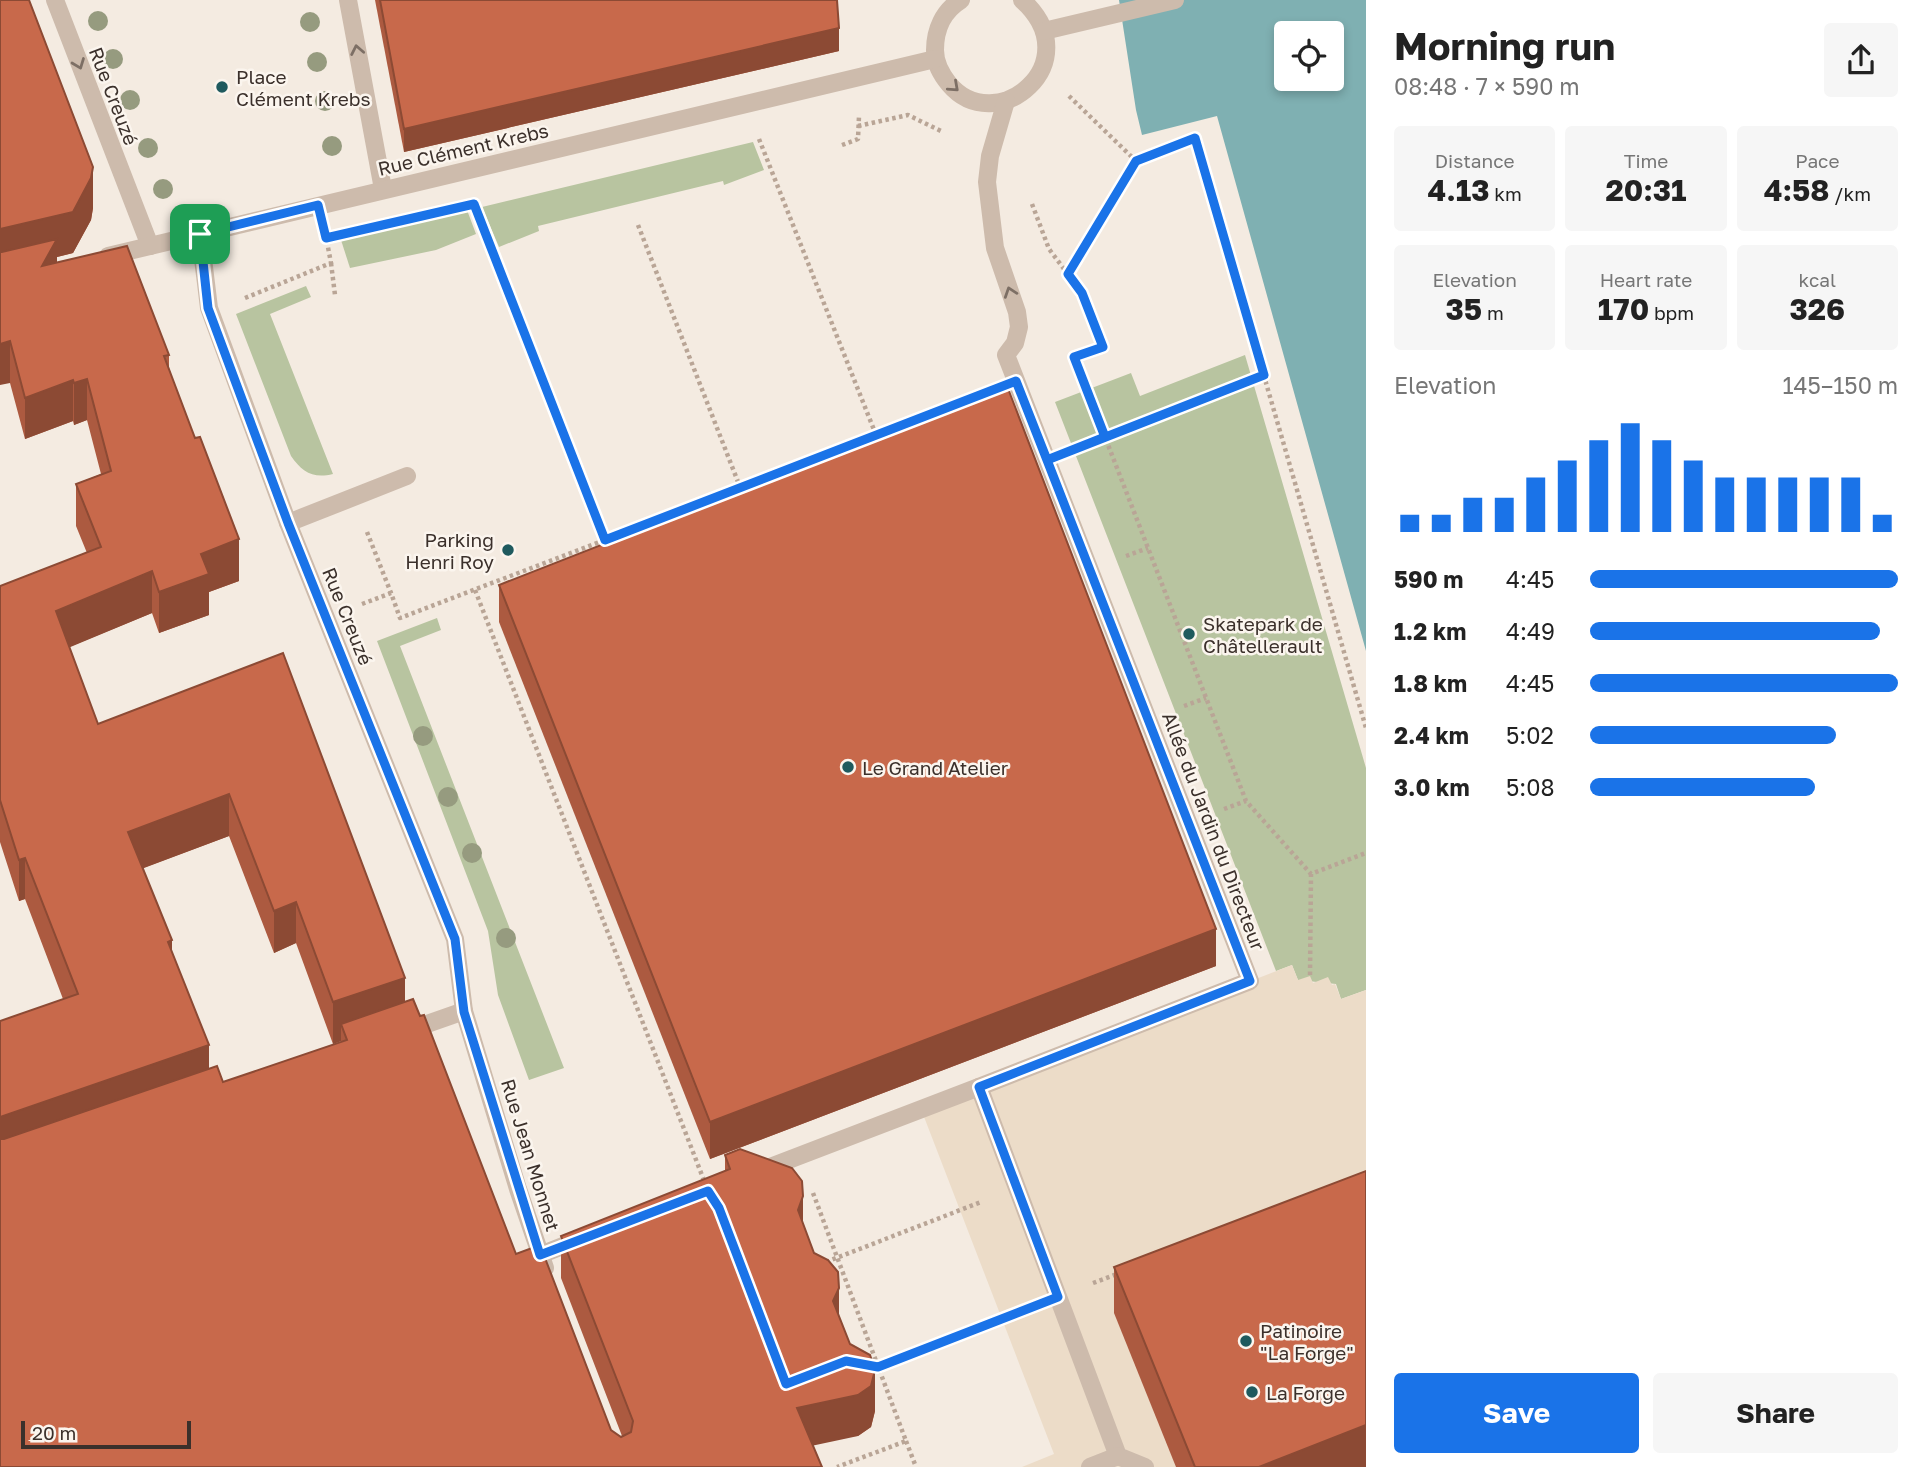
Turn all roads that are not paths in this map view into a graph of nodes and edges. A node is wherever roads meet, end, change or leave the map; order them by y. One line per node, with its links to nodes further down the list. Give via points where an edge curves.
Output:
1 (55, 0): 11 (street, Rue Creuzé, one-way to 11)
2 (348, 0): 9 (street, one-way to 2)
3 (961, 0): 7 (street, via 941,21)
4 (1023, 0): 6 (street)
5 (1175, 0): 6 (street)
6 (1044, 30): 8 (street, via 1047,48 1040,74 1022,93)
7 (935, 59): 8 (street, one-way to 8, via 942,76 970,99); 9 (street, Rue Clément Krebs)
8 (1006, 100): 17 (street, Allée du Jardin du Directeur, one-way to 8, via 1250,981 1006,355 1019,327 995,248 987,182)
9 (383, 189): 10 (street, Rue Clément Krebs)
10 (200, 234): 11 (street, Rue Clément Krebs); 14 (street, Rue Creuzé, via 208,308)
11 (150, 246): 12 (street, Rue Clément Krebs)
12 (88, 261)
13 (407, 476): 14 (street)
14 (288, 523): 15 (street, Rue Creuzé, via 455,939)
15 (464, 1012): 16 (street); 20 (street, Rue Jean Monnet)
16 (389, 1037)
17 (979, 1087): 18 (street); 22 (street)
18 (708, 1191)
19 (602, 1231): 20 (street)
20 (540, 1255): 21 (street, Rue Jean Monnet)
21 (550, 1280)
22 (1118, 1456): 23 (street); 24 (street)
23 (1090, 1467)
24 (1145, 1467)

